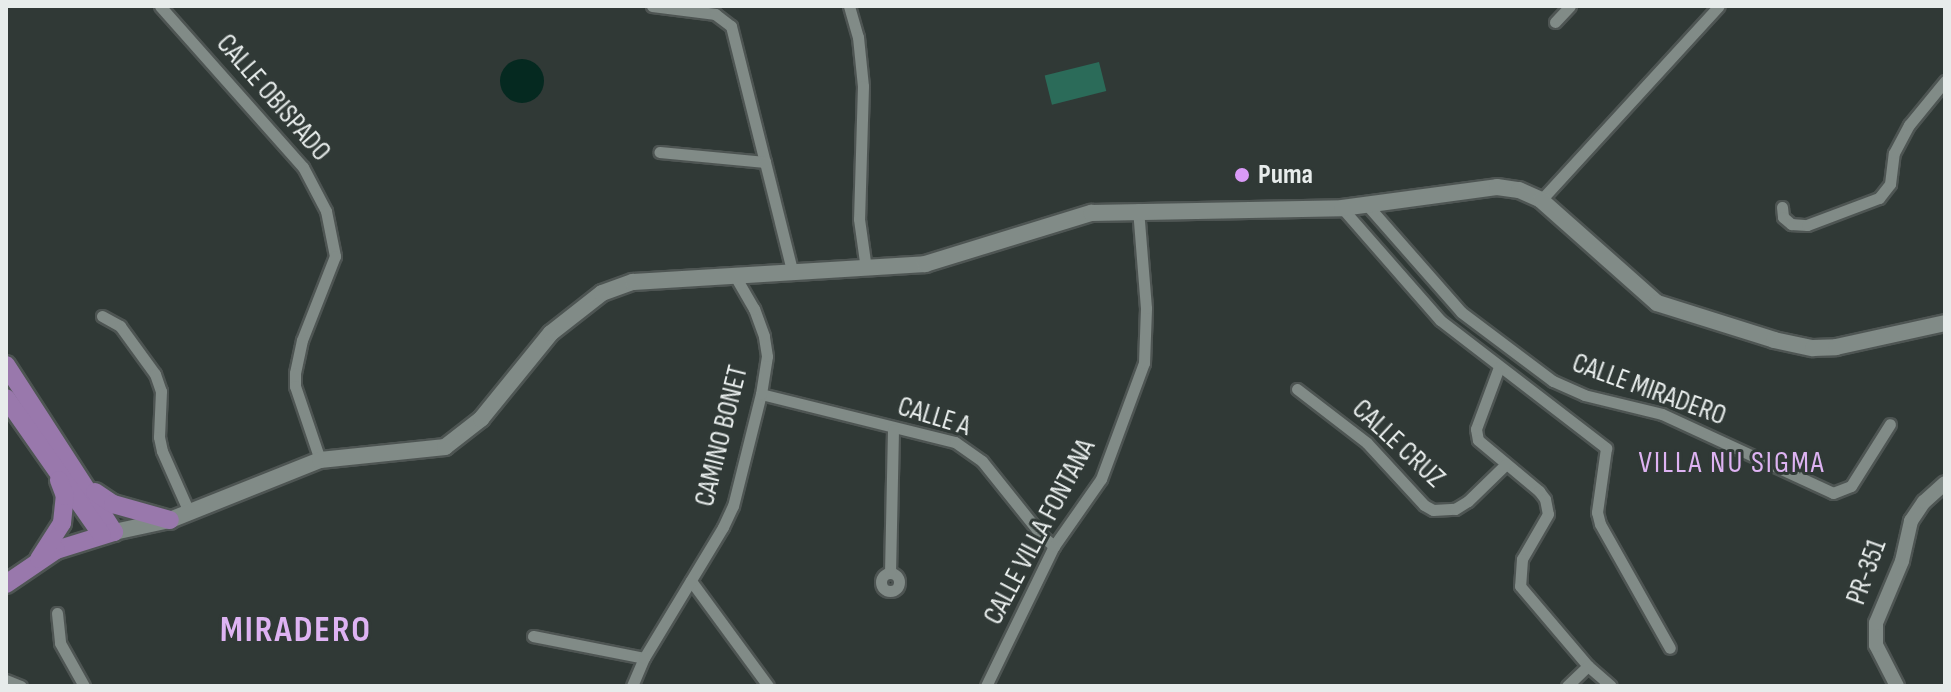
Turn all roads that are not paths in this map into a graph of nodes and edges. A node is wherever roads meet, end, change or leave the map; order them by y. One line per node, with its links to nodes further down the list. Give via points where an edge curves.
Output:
1 (160, 6): 27 (street, CALLE OBISPADO, via 303,167 326,211 335,256 302,340 295,373)
2 (652, 6): 9 (street, via 715,14 731,26)
3 (849, 6): 15 (street, via 863,86 859,219)
4 (1570, 6): 6 (street)
5 (1719, 6): 10 (street)
6 (1555, 22)
7 (1945, 81): 12 (street, via 1909,125 1894,153 1890,184 1879,198 1807,225 1791,224)
8 (659, 152): 9 (street)
9 (765, 162): 16 (street)
10 (1541, 200): 11 (main road, via 1497,187); 19 (main road, via 1657,303 1774,340 1836,347)
11 (1368, 206): 13 (main road); 25 (street, CALLE MIRADERO, via 1461,312 1553,381 1584,395 1662,414 1833,493 1851,486)
12 (1782, 207)
13 (1342, 208): 14 (main road); 21 (street, via 1431,313)
14 (1138, 209): 15 (main road, via 1091,213 925,264); 35 (street, CALLE VILLA FONTANA, via 1146,308 1144,363 1101,479)
15 (866, 269): 16 (main road)
16 (793, 274): 17 (main road)
17 (735, 276): 23 (street, CAMINO BONET, via 764,336 767,356); 27 (main road, via 654,278 602,293 551,333 481,419 445,447)
18 (102, 316): 32 (street, via 120,326 155,374 161,391 162,451)
19 (1945, 323)
20 (6, 365): 30 (main road)
21 (1499, 367): 28 (street, via 1476,434); 42 (street, via 1606,448 1600,524)
22 (1297, 389): 28 (street, CALLE CRUZ, via 1367,443 1433,510 1455,509 1468,501)
23 (761, 394): 26 (street, CALLE A); 38 (street, CAMINO BONET, via 733,506)
24 (6, 398): 29 (main road)
25 (1890, 424)
26 (893, 429): 35 (street, CALLE A, via 955,442 973,453); 37 (street)
27 (320, 460): 32 (main road)
28 (1505, 465): 44 (street, via 1539,491 1547,505 1545,522 1522,559 1520,586)
29 (56, 470): 34 (main road); 36 (main road, via 65,509)
30 (80, 478): 33 (main road, via 113,504); 34 (main road)
31 (1945, 483): 53 (street, PR-351 / PR-351, via 1911,521 1902,561 1876,623 1876,645)
32 (189, 512): 33 (main road)
33 (170, 520): 34 (main road)
34 (108, 533): 36 (main road)
35 (1054, 546): 50 (street, CALLE VILLA FONTANA)
36 (38, 561): 39 (main road)
37 (890, 573)
38 (691, 581): 43 (street, CAMINO BONET); 49 (street)
39 (6, 584)
40 (57, 613): 47 (street, via 60,643)
41 (533, 636): 43 (street)
42 (1670, 648)
43 (644, 658): 48 (street, CAMINO BONET)
44 (1588, 666): 51 (street); 52 (street)
45 (6, 680): 46 (street)
46 (21, 686)
47 (84, 686)
48 (632, 686)
49 (768, 686)
50 (986, 686)
51 (1567, 686)
52 (1611, 686)
53 (1897, 686)

